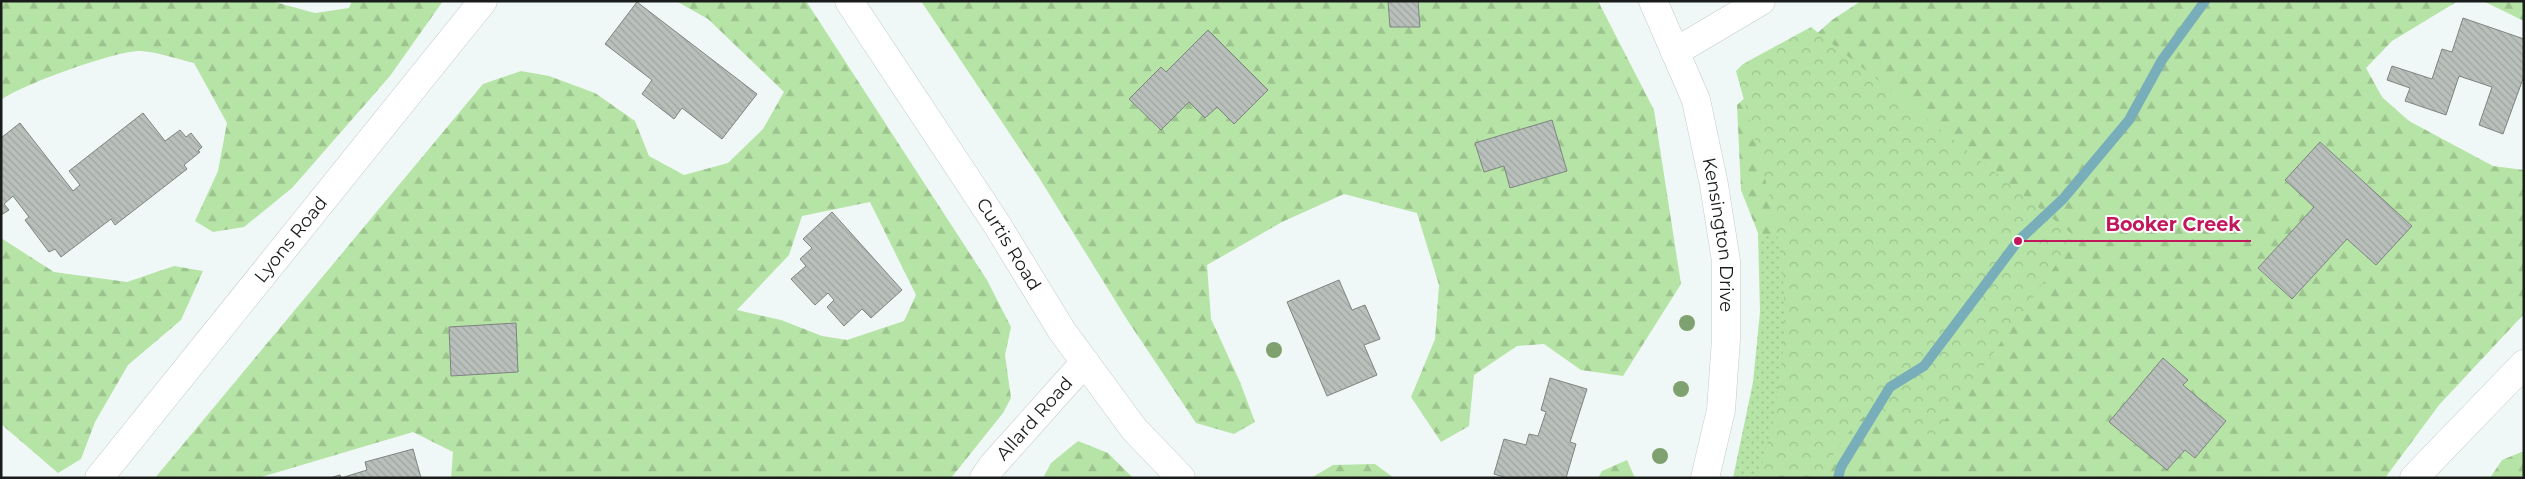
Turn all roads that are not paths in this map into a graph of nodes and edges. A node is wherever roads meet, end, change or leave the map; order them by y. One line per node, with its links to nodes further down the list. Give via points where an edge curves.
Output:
1 (483, 1): 8 (street, Lyons Road)
2 (849, 1): 6 (street, Curtis Road)
3 (1653, 1): 5 (street, Kensington Drive)
4 (1761, 1): 5 (street)
5 (1675, 52): 11 (street, Kensington Drive, via 1696,100 1726,261 1726,339 1721,410)
6 (1085, 362): 9 (street, Allard Road); 10 (street, Curtis Road, via 1134,429)
7 (2523, 364): 12 (street)
8 (99, 478)
9 (984, 478)
10 (1181, 478)
11 (1705, 478)
12 (2414, 478)

